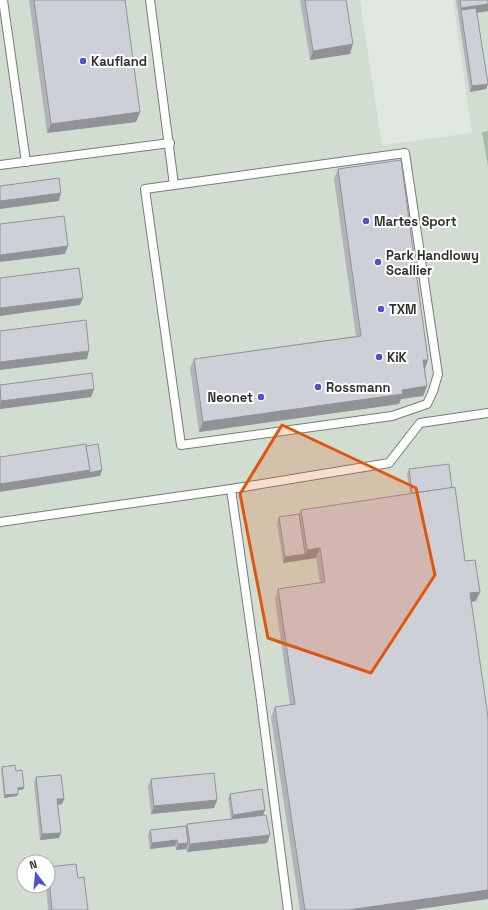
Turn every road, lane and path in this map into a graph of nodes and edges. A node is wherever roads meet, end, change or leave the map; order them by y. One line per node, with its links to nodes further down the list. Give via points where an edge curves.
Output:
1 (3, 0): 4 (lane)
2 (150, 0): 3 (lane)
3 (170, 143): 4 (lane); 6 (lane)
4 (26, 162): 5 (lane)
5 (0, 165)
6 (174, 185): 6 (lane, via 405,153 438,374 426,404 392,416 181,445 145,189)
7 (488, 413): 8 (lane, via 420,423 389,463)
8 (231, 489): 9 (lane); 10 (lane)
9 (0, 522)
10 (288, 910)

